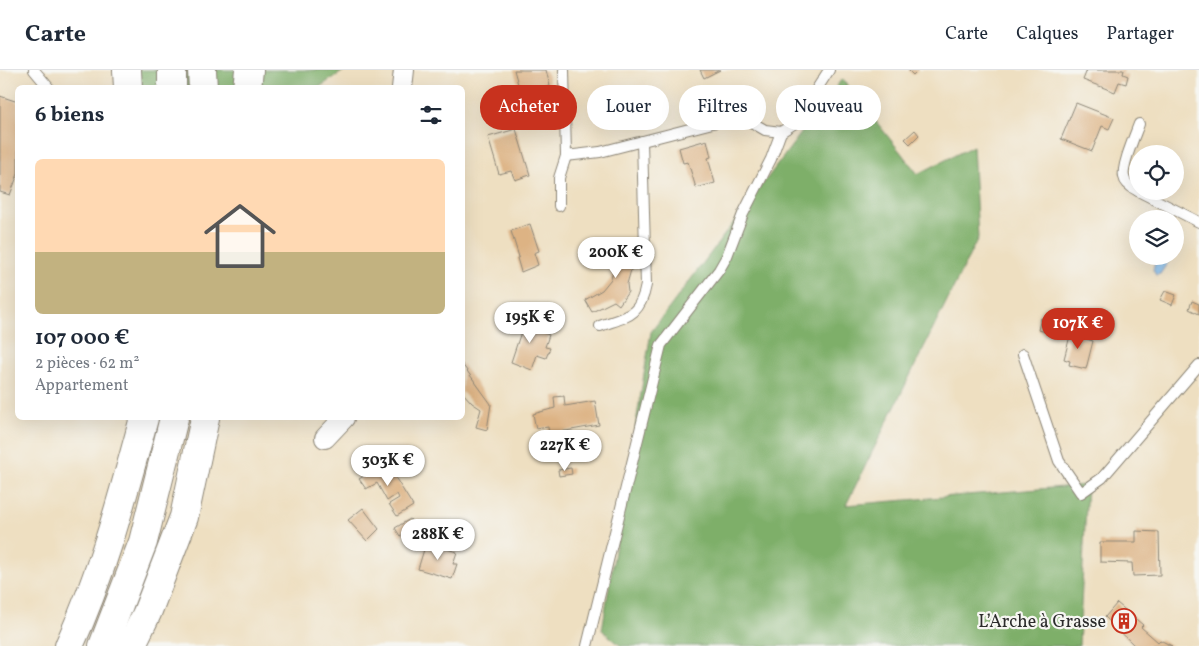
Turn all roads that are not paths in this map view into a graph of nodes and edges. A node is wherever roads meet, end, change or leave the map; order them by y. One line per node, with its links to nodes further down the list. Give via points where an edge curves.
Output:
1 (34, 70): 9 (lane)
2 (126, 70): 10 (highway)
3 (172, 70): 11 (highway)
4 (202, 70): 12 (highway)
5 (249, 70): 13 (highway)
6 (404, 70): 14 (street)
7 (564, 70): 19 (lane)
8 (829, 70): 16 (lane, via 795,123)
9 (46, 85)
10 (128, 85)
11 (172, 85)
12 (203, 85)
13 (247, 85)
14 (402, 85)
15 (1139, 124): 18 (lane)
16 (781, 132): 17 (lane, via 765,130 746,119 728,119); 38 (lane, via 727,256 661,345)
17 (642, 141): 19 (lane, via 600,152); 25 (lane, via 646,285 643,302 633,314)
18 (1133, 145)
19 (566, 156): 23 (lane, via 559,178)
20 (1129, 157): 21 (lane, via 1123,177)
21 (1129, 185)
22 (1156, 200): 24 (lane)
23 (559, 206)
24 (1199, 222)
25 (600, 326)
26 (1023, 354): 27 (lane, via 1059,461 1081,493 1102,478)
27 (1199, 366)
28 (127, 420): 34 (highway, via 120,454)
29 (143, 420): 34 (highway)
30 (174, 420): 36 (highway, via 143,542)
31 (205, 420): 37 (highway, via 184,517)
32 (342, 420): 33 (street)
33 (325, 438)
34 (115, 525): 35 (highway, via 86,609)
35 (69, 646)
36 (102, 646)
37 (131, 646)
38 (587, 646)

